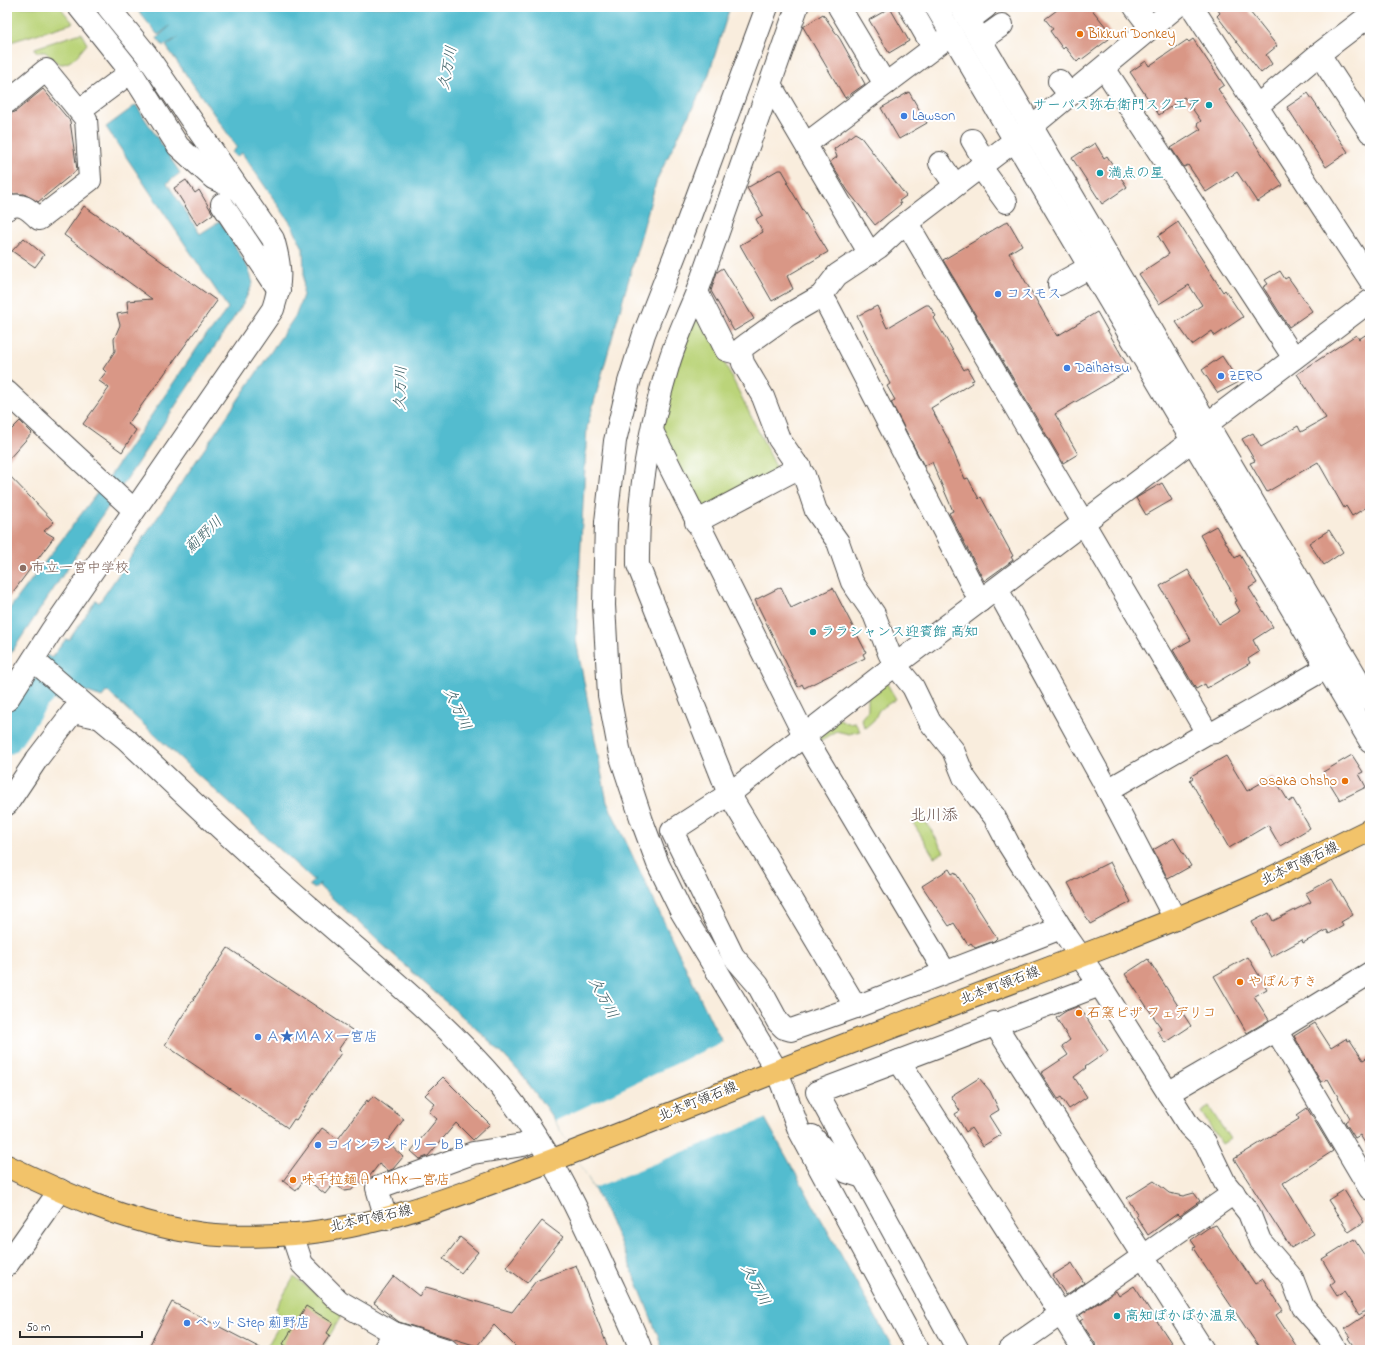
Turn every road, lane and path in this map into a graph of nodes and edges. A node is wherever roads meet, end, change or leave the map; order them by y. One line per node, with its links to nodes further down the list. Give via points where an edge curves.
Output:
1 (79, 7): 21 (street)
2 (108, 7): 35 (street, via 146,54)
3 (766, 7): 81 (street, via 688,224 644,334 629,382 615,441 606,522 604,605 609,695 620,754 642,821 658,864 681,911 745,1021)
4 (797, 7): 23 (street)
5 (839, 7): 22 (street)
6 (910, 7): 19 (street)
7 (936, 7): 16 (street)
8 (986, 7): 12 (street)
9 (1135, 7): 15 (street)
10 (1176, 7): 15 (street)
11 (1192, 7): 25 (street)
12 (965, 13): 17 (street)
13 (1370, 15): 18 (street)
14 (1002, 25): 17 (street)
15 (1151, 28): 20 (street)
16 (952, 34): 19 (street); 30 (street)
17 (981, 40): 27 (street)
18 (1320, 54): 25 (street); 28 (street)
19 (928, 56): 22 (street)
20 (1104, 68): 27 (street, via 1065,88); 49 (street)
21 (131, 72): 26 (street); 35 (street, via 178,146 213,178)
22 (885, 84): 31 (street)
23 (771, 86): 31 (street); 45 (street)
24 (7, 102): 26 (street, via 46,70)
25 (1257, 106): 42 (street)
26 (80, 110): 38 (street, via 86,119 90,180 39,219 26,207)
27 (1031, 127): 30 (street); 52 (street)
28 (1370, 132)
29 (972, 140): 33 (street)
30 (1014, 140): 33 (street); 41 (street)
31 (806, 144): 40 (street)
32 (940, 163): 34 (street)
33 (982, 164): 34 (street); 36 (street)
34 (955, 185): 39 (street)
35 (239, 190): 44 (street, via 274,239 281,274)
36 (1006, 202)
37 (222, 204): 44 (street)
38 (7, 209)
39 (907, 223): 40 (street); 56 (street)
40 (870, 254): 46 (street, via 837,275)
41 (1090, 267): 43 (street); 52 (street)
42 (1370, 280)
43 (1059, 284)
44 (279, 290): 54 (street, via 273,309)
45 (697, 292): 48 (street, via 726,350); 51 (street, via 668,365)
46 (821, 296): 48 (street, via 788,314 742,348); 57 (street)
47 (1370, 301): 49 (street)
48 (741, 354): 53 (street, via 746,370 763,396 777,435)
49 (1294, 358): 52 (street)
50 (7, 392): 54 (street)
51 (652, 431): 55 (street); 68 (street, via 638,532 638,566)
52 (1200, 432): 56 (street); 60 (street); 62 (street)
53 (800, 467): 55 (street); 59 (street, via 816,511 838,542 852,582 874,614 888,653)
54 (134, 510): 58 (street)
55 (696, 522): 66 (street)
56 (1083, 523): 57 (street); 64 (street)
57 (988, 595): 59 (street); 67 (street)
58 (33, 660): 61 (street); 63 (street)
59 (896, 665): 66 (street); 72 (street, via 913,687 930,722 953,750 964,777 994,816 1008,845)
60 (1326, 668): 64 (street, via 1215,732); 65 (street)
61 (7, 700)
62 (1370, 700)
63 (91, 710): 69 (street, via 74,712 37,758); 86 (street, via 437,1021 500,1087)
64 (1207, 733): 67 (street)
65 (1370, 742)
66 (814, 745): 68 (street); 75 (street, via 901,886)
67 (1108, 790): 71 (street)
68 (729, 794): 74 (street, via 672,831); 78 (street)
69 (7, 804)
70 (1370, 830): 71 (main road, 北本町領石線, via 1253,886)
71 (1175, 919): 73 (main road, 北本町領石線)
72 (1061, 928): 73 (street); 75 (street)
73 (1081, 955): 77 (street); 83 (main road, 北本町領石線)
74 (733, 956): 78 (street, via 758,985 778,1022 784,1028 798,1029); 81 (street, via 758,1018)
75 (945, 972): 78 (street)
76 (1368, 977): 80 (street)
77 (1100, 984): 79 (street); 84 (street)
78 (856, 1007)
79 (994, 1023): 82 (street); 95 (street)
80 (1276, 1030): 84 (street); 90 (street)
81 (762, 1045): 83 (street)
82 (899, 1061): 89 (street, via 817,1092); 97 (street)
83 (771, 1073): 85 (street); 87 (main road, 北本町領石線)
84 (1168, 1093): 92 (street, via 1189,1126 1204,1142 1218,1171)
85 (794, 1114): 89 (street, via 822,1148 847,1172); 101 (street, via 799,1130)
86 (536, 1139): 87 (street); 93 (street, via 523,1145 473,1153 377,1188)
87 (556, 1160): 93 (main road, 北本町領石線, via 448,1200); 100 (street)
88 (7, 1166): 91 (main road, 北本町領石線)
89 (863, 1177): 102 (street)
90 (1370, 1189)
91 (60, 1190): 94 (main road, 北本町領石線, via 103,1208 190,1232); 96 (street)
92 (1234, 1194): 95 (street); 106 (street, via 1249,1213 1260,1241 1288,1273 1303,1307 1326,1333)
93 (386, 1219): 94 (main road, 北本町領石線)
94 (292, 1234): 98 (street, via 302,1264 318,1283)
95 (1142, 1255): 97 (street); 105 (street)
96 (7, 1265)
97 (1061, 1314): 103 (street); 104 (street)
98 (389, 1342): 99 (street)
99 (447, 1350)
100 (641, 1350)
101 (918, 1350)
102 (958, 1350)
103 (1009, 1350)
104 (1084, 1350)
105 (1203, 1350)
106 (1336, 1350)

